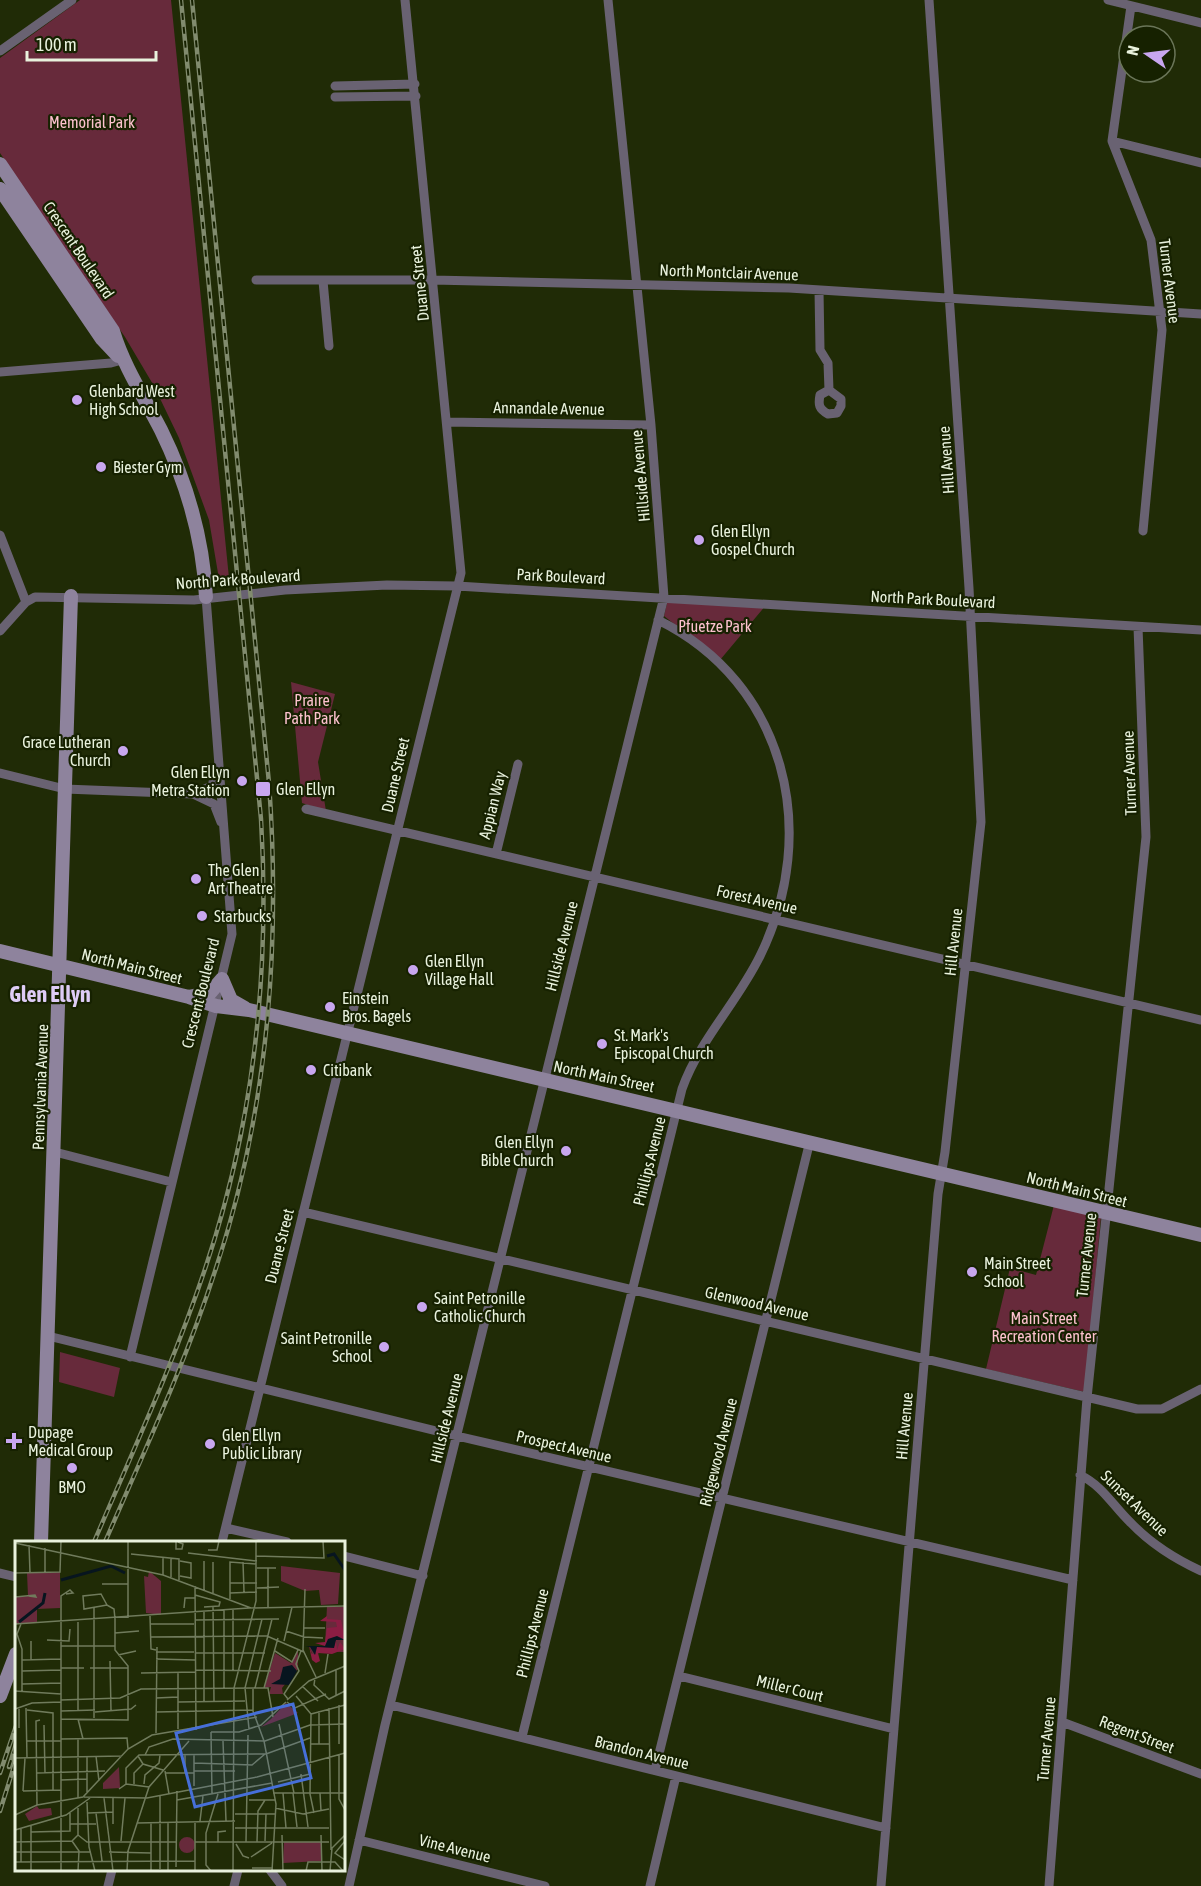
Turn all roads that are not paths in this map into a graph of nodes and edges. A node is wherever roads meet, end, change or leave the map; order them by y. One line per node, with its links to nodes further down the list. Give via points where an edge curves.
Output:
1 (72, 0): 8 (street)
2 (405, 0): 9 (street, Duane Street)
3 (608, 0): 18 (street, Hillside Avenue)
4 (929, 0): 20 (street, Hill Avenue)
5 (1114, 1): 6 (street)
6 (1131, 6): 7 (street); 11 (street, Turner Avenue)
7 (1201, 23)
8 (0, 51)
9 (414, 84): 10 (street, Duane Street); 10 (street, via 335,92)
10 (416, 96): 16 (street, Duane Street)
11 (1112, 141): 12 (street); 21 (street, Turner Avenue, via 1151,240)
12 (1201, 163)
13 (0, 164): 24 (street, Crescent Boulevard, via 107,322)
14 (0, 189): 24 (street, Crescent Boulevard, via 102,339)
15 (256, 280): 17 (street, North Montclair Avenue)
16 (433, 280): 17 (street, North Montclair Avenue); 18 (street, North Montclair Avenue); 27 (street, Duane Street)
17 (323, 281): 23 (street)
18 (636, 284): 19 (street, North Montclair Avenue); 28 (street, Hillside Avenue)
19 (819, 290): 20 (street, North Montclair Avenue); 26 (street, via 820,350 828,363)
20 (950, 298): 21 (street, North Montclair Avenue); 36 (street, Hill Avenue)
21 (1160, 311): 22 (street, North Montclair Avenue); 29 (street, Turner Avenue)
22 (1201, 314)
23 (329, 346)
24 (122, 360): 25 (street); 33 (street, Crescent Boulevard, via 161,431 193,512)
25 (0, 372)
26 (829, 390)
27 (447, 422): 28 (street, Annandale Avenue); 31 (street, Duane Street, via 461,573)
28 (651, 425): 34 (street, Hillside Avenue)
29 (1143, 531)
30 (0, 535): 35 (street)
31 (457, 586): 33 (street, North Park Boulevard, via 379,586); 34 (street, Park Boulevard); 47 (street, Duane Street)
32 (71, 596): 33 (street, North Park Boulevard, via 194,600); 35 (street, North Park Boulevard, via 35,597); 44 (street, Pennsylvania Avenue)
33 (206, 597): 42 (street, Crescent Boulevard)
34 (664, 597): 36 (street, North Park Boulevard); 37 (street, Hillside Avenue)
35 (26, 602): 40 (street)
36 (970, 616): 38 (street, North Park Boulevard); 53 (street, Hill Avenue, via 981,822)
37 (658, 620): 50 (street, Hillside Avenue); 51 (street, Phillips Avenue, via 682,632 730,674 759,712 774,745 787,791 790,835)
38 (1138, 627): 39 (street, North Park Boulevard); 57 (street, Turner Avenue, via 1146,837)
39 (1201, 630)
40 (0, 631)
41 (518, 764): 49 (street, Appian Way)
42 (218, 766): 45 (street, via 212,786); 48 (street, Crescent Boulevard)
43 (0, 773): 44 (street)
44 (65, 789): 45 (street); 54 (street, Pennsylvania Avenue)
45 (193, 794): 48 (street, via 214,804)
46 (306, 809): 47 (street, Forest Avenue)
47 (397, 831): 49 (street, Forest Avenue); 61 (street, Duane Street)
48 (224, 836): 55 (street, Crescent Boulevard, via 232,934)
49 (496, 854): 50 (street, Forest Avenue)
50 (594, 877): 51 (street, Forest Avenue); 62 (street, Hillside Avenue)
51 (776, 919): 53 (street, Forest Avenue); 63 (street, Phillips Avenue, via 751,972 700,1049)
52 (0, 951): 54 (street, North Main Street)
53 (966, 963): 57 (street, Forest Avenue); 66 (street, Hill Avenue)
54 (60, 965): 56 (street, North Main Street); 65 (street, Pennsylvania Avenue)
55 (222, 979): 56 (street, via 210,993); 58 (street, Crescent Boulevard); 59 (street, via 231,1000)
56 (189, 997): 58 (street, North Main Street)
57 (1127, 1004): 60 (street, Forest Avenue); 69 (street, Turner Avenue)
58 (216, 1006): 59 (street, North Main Street); 67 (street, Crescent Boulevard)
59 (249, 1010): 61 (street, North Main Street)
60 (1201, 1020)
61 (347, 1033): 62 (street, North Main Street); 68 (street, Duane Street)
62 (544, 1080): 63 (street, North Main Street); 71 (street, Hillside Avenue)
63 (677, 1110): 64 (street, North Main Street); 72 (street, Phillips Avenue)
64 (810, 1141): 66 (street, North Main Street); 73 (street, Ridgewood Avenue)
65 (55, 1152): 67 (street); 74 (street, Pennsylvania Avenue)
66 (942, 1173): 69 (street, North Main Street); 76 (street, Hill Avenue)
67 (171, 1182): 75 (street, Crescent Boulevard)
68 (303, 1212): 71 (street, Glenwood Avenue); 77 (street, Duane Street)
69 (1105, 1213): 70 (street, North Main Street); 79 (street, Turner Avenue)
70 (1201, 1235)
71 (500, 1260): 72 (street, Glenwood Avenue); 80 (street, Hillside Avenue)
72 (633, 1289): 73 (street, Glenwood Avenue); 81 (street, Phillips Avenue)
73 (766, 1320): 76 (street, Glenwood Avenue); 83 (street, Ridgewood Avenue)
74 (48, 1336): 75 (street, Prospect Avenue); 85 (street, Pennsylvania Avenue)
75 (130, 1357): 77 (street, Prospect Avenue)
76 (925, 1358): 79 (street, Glenwood Avenue); 88 (street, Hill Avenue)
77 (260, 1389): 80 (street, Prospect Avenue); 84 (street, Duane Street)
78 (1201, 1389): 79 (street, Glenwood Avenue, via 1173,1405 1151,1410)
79 (1086, 1398): 82 (street, Turner Avenue)
80 (457, 1436): 81 (street, Prospect Avenue); 92 (street, Hillside Avenue)
81 (589, 1467): 83 (street, Prospect Avenue); 101 (street, Phillips Avenue)
82 (1080, 1475): 90 (street, Sunset Avenue, via 1095,1482 1156,1546); 94 (street, Turner Avenue)
83 (722, 1498): 88 (street, Prospect Avenue); 96 (street, Ridgewood Avenue)
84 (226, 1528): 86 (street, Duane Street); 87 (street)
85 (41, 1541)
86 (222, 1541)
87 (282, 1541)
88 (909, 1542): 94 (street, Prospect Avenue); 100 (street, Hill Avenue)
89 (345, 1556): 92 (street)
90 (1201, 1572)
91 (0, 1573): 93 (street)
92 (423, 1576): 98 (street, Hillside Avenue)
93 (15, 1577)
94 (1073, 1580): 99 (street, Turner Avenue)
95 (15, 1657): 97 (street)
96 (679, 1676): 100 (street, Miller Court); 102 (street, Ridgewood Avenue)
97 (0, 1696)
98 (391, 1705): 101 (street, Brandon Avenue); 106 (street, Hillside Avenue)
99 (1062, 1722): 103 (street, Regent Street); 119 (street, Turner Avenue)
100 (894, 1730): 105 (street, Hill Avenue)
101 (522, 1737): 102 (street, Brandon Avenue)
102 (655, 1770): 104 (street, Brandon Avenue)
103 (1200, 1771)
104 (676, 1776): 105 (street, Brandon Avenue); 117 (street)
105 (886, 1828): 118 (street, Hill Avenue)
106 (359, 1839): 110 (street, Vine Avenue); 114 (street, Hillside Avenue)
107 (112, 1871): 111 (street)
108 (238, 1871): 112 (street)
109 (271, 1871): 113 (street)
110 (498, 1874): 115 (street); 116 (street, Vine Avenue)
111 (108, 1886)
112 (234, 1886)
113 (282, 1886)
114 (348, 1886)
115 (495, 1886)
116 (544, 1886)
117 (650, 1886)
118 (881, 1886)
119 (1049, 1886)

